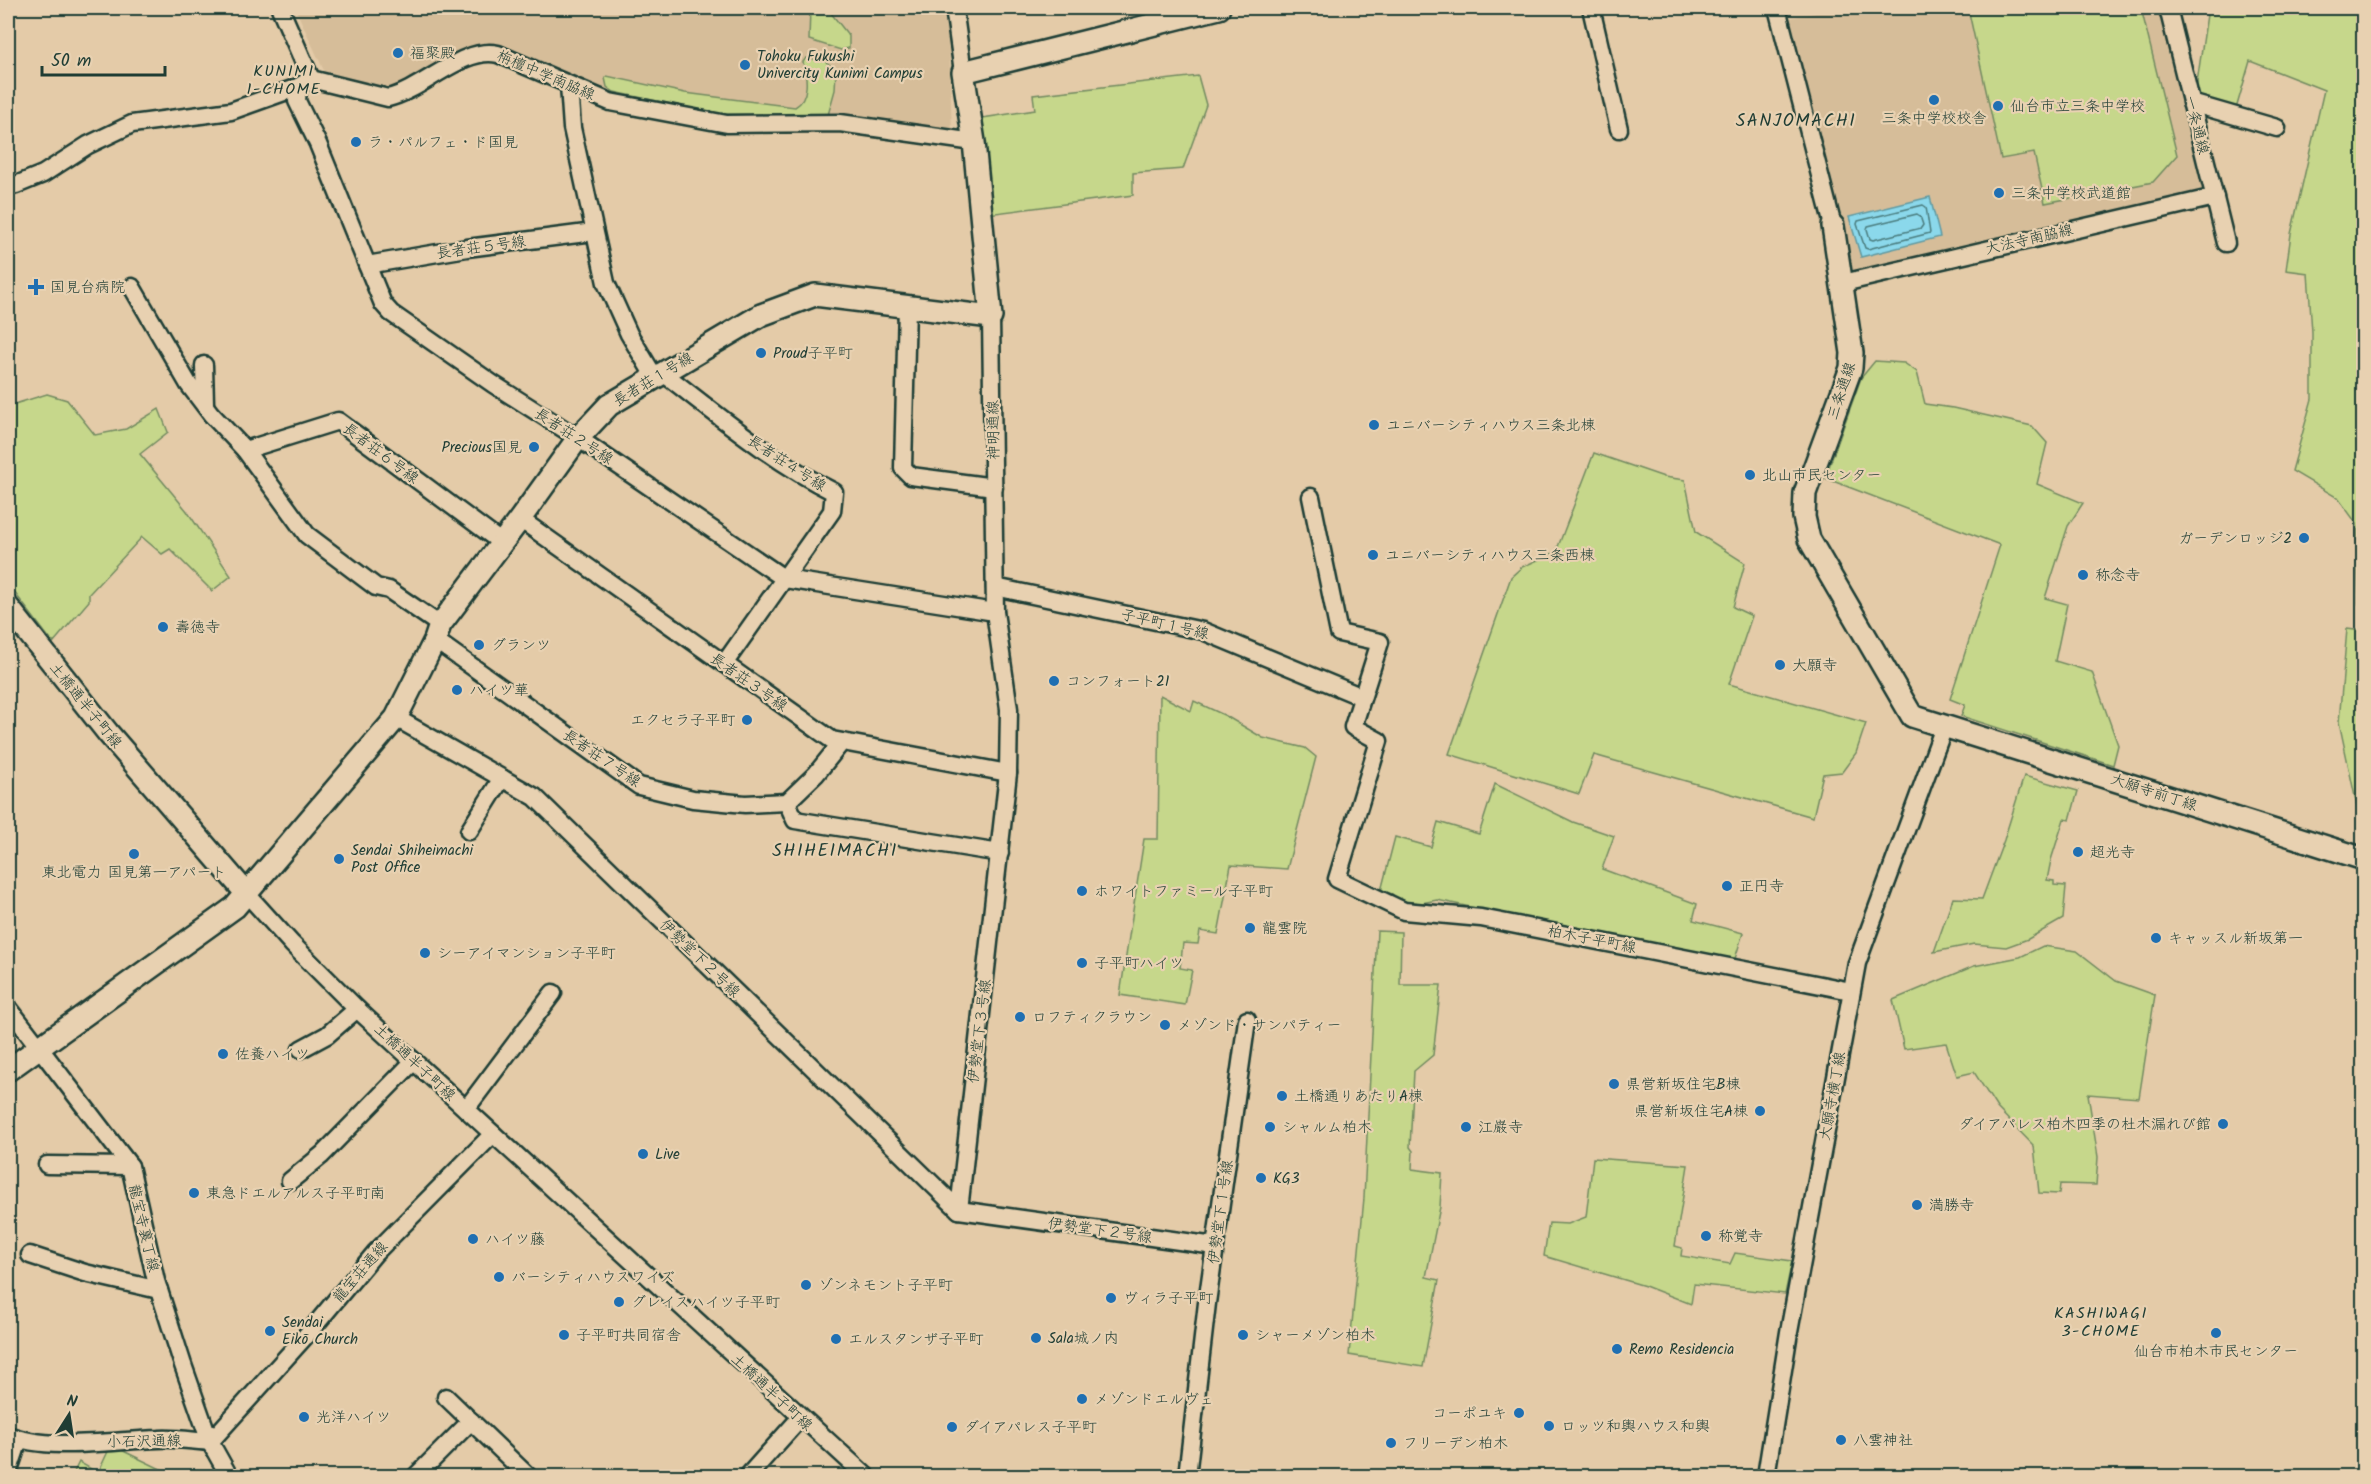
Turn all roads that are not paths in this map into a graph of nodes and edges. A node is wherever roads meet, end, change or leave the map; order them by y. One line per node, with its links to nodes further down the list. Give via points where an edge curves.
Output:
1 (280, 8): 8 (street, 長者荘２号線)
2 (954, 8): 7 (street, 神明通線)
3 (1591, 8): 12 (street)
4 (1777, 8): 16 (street, 三条通線)
5 (2168, 8): 10 (street, 一条通線)
6 (1206, 9): 7 (street)
7 (963, 72): 13 (street, 神明通線)
8 (304, 83): 9 (street, 栴檀中学南脇線, via 387,98 486,51); 14 (street, via 231,111 132,124 35,177); 19 (street, 長者荘２号線, via 297,101)
9 (569, 85): 13 (street, 栴檀中学南脇線, via 610,102 727,124 840,123); 17 (street, 長者荘４号線, via 572,128)
10 (2191, 103): 11 (street); 15 (street, 一条通線)
11 (2277, 128)
12 (1619, 129)
13 (974, 142): 23 (street, 神明通線)
14 (8, 187)
15 (2215, 197): 18 (street, 一条通線); 20 (street, 大法寺南脇線)
16 (1833, 226): 20 (street, 三条通線)
17 (594, 232): 19 (street, 長者荘５号線); 25 (street, 長者荘４号線, via 606,283 629,334)
18 (2226, 243)
19 (367, 265): 27 (street, 長者荘２号線, via 383,304 391,313)
20 (1843, 283): 41 (street, 三条通線, via 1851,368 1806,493 1804,517 1809,539 1912,716)
21 (132, 287): 26 (street, 長者荘７号線, via 189,385)
22 (907, 306): 23 (street, 長者荘１号線); 25 (street, 長者荘１号線, via 815,296 761,315); 29 (street, via 903,468 910,476)
23 (991, 317): 29 (street, 神明通線)
24 (204, 365): 26 (street)
25 (658, 375): 27 (street, 長者荘１号線, via 609,405); 33 (street, 長者荘４号線, via 754,443 834,492 832,511)
26 (205, 404): 28 (street, 長者荘７号線)
27 (578, 438): 31 (street, 長者荘１号線); 33 (street, 長者荘２号線)
28 (245, 450): 32 (street, 長者荘６号線, via 338,421); 37 (street, 長者荘７号線, via 307,535 376,587 389,590)
29 (994, 487): 34 (street, 神明通線)
30 (1311, 496): 39 (street, via 1338,633 1380,642)
31 (520, 519): 32 (street, 長者荘１号線); 38 (street, 長者荘３号線)
32 (502, 543): 37 (street, 長者荘１号線)
33 (785, 579): 36 (street, 長者荘２号線); 38 (street, 長者荘４号線)
34 (995, 586): 36 (street, 神明通線); 39 (street, 子平町１号線, via 1203,631)
35 (8, 607): 49 (street, 土橋通半子町線, via 108,733)
36 (995, 612): 43 (street, 神明通線, via 1009,709)
37 (437, 633): 40 (street, 長者荘１号線); 45 (street, 長者荘７号線, via 639,786 693,799 745,804)
38 (724, 664): 42 (street, 長者荘３号線)
39 (1362, 697): 50 (street, 柏木子平町線, via 1353,727 1379,741 1337,879 1404,911 1480,918)
40 (396, 718): 44 (street, 伊勢堂下２号線); 49 (street)
41 (1944, 727): 48 (street, 大願寺前丁線); 50 (street, 大願寺横丁線, via 1857,963)
42 (841, 743): 43 (street, 長者荘３号線); 45 (street)
43 (1008, 773): 47 (street, 神明通線)
44 (502, 778): 46 (street); 64 (street, 伊勢堂下２号線, via 535,797)
45 (787, 802): 47 (street, via 795,820)
46 (469, 831)
47 (1000, 853): 64 (street, 伊勢堂下３号線)
48 (2364, 859)
49 (246, 893): 53 (street, 土橋通半子町線); 55 (street, via 235,907 206,929)
50 (1851, 991): 80 (street, 大願寺横丁線)
51 (553, 993): 59 (street)
52 (8, 1007): 55 (street, 龍宝寺裏丁線)
53 (357, 1009): 56 (street, via 327,1035); 57 (street, 土橋通半子町線)
54 (1247, 1020): 65 (street, 伊勢堂下１号線)
55 (40, 1048): 58 (street); 62 (street, 龍宝寺裏丁線)
56 (302, 1049)
57 (414, 1061): 59 (street, 土橋通半子町線); 63 (street)
58 (8, 1070)
59 (466, 1109): 60 (street, 土橋通半子町線)
60 (493, 1134): 69 (street, 土橋通半子町線); 72 (street, 龍宝荘通線, via 375,1253)
61 (47, 1165): 62 (street)
62 (130, 1166): 67 (street, 龍宝寺裏丁線)
63 (290, 1181)
64 (959, 1210): 65 (street, 伊勢堂下２号線)
65 (1215, 1246): 79 (street, 伊勢堂下１号線)
66 (30, 1255): 67 (street)
67 (159, 1290): 72 (street, 龍宝寺裏丁線)
68 (446, 1397): 70 (street)
69 (800, 1418): 77 (street); 78 (street, 土橋通半子町線)
70 (471, 1421): 75 (street); 76 (street)
71 (13, 1438): 72 (street, 小石沢通線, via 79,1444 163,1438); 73 (street)
72 (210, 1442): 74 (street, 龍宝寺裏丁線)
73 (8, 1473)
74 (229, 1476)
75 (416, 1476)
76 (528, 1476)
77 (748, 1476)
78 (866, 1476)
79 (1187, 1476)
80 (1766, 1476)

